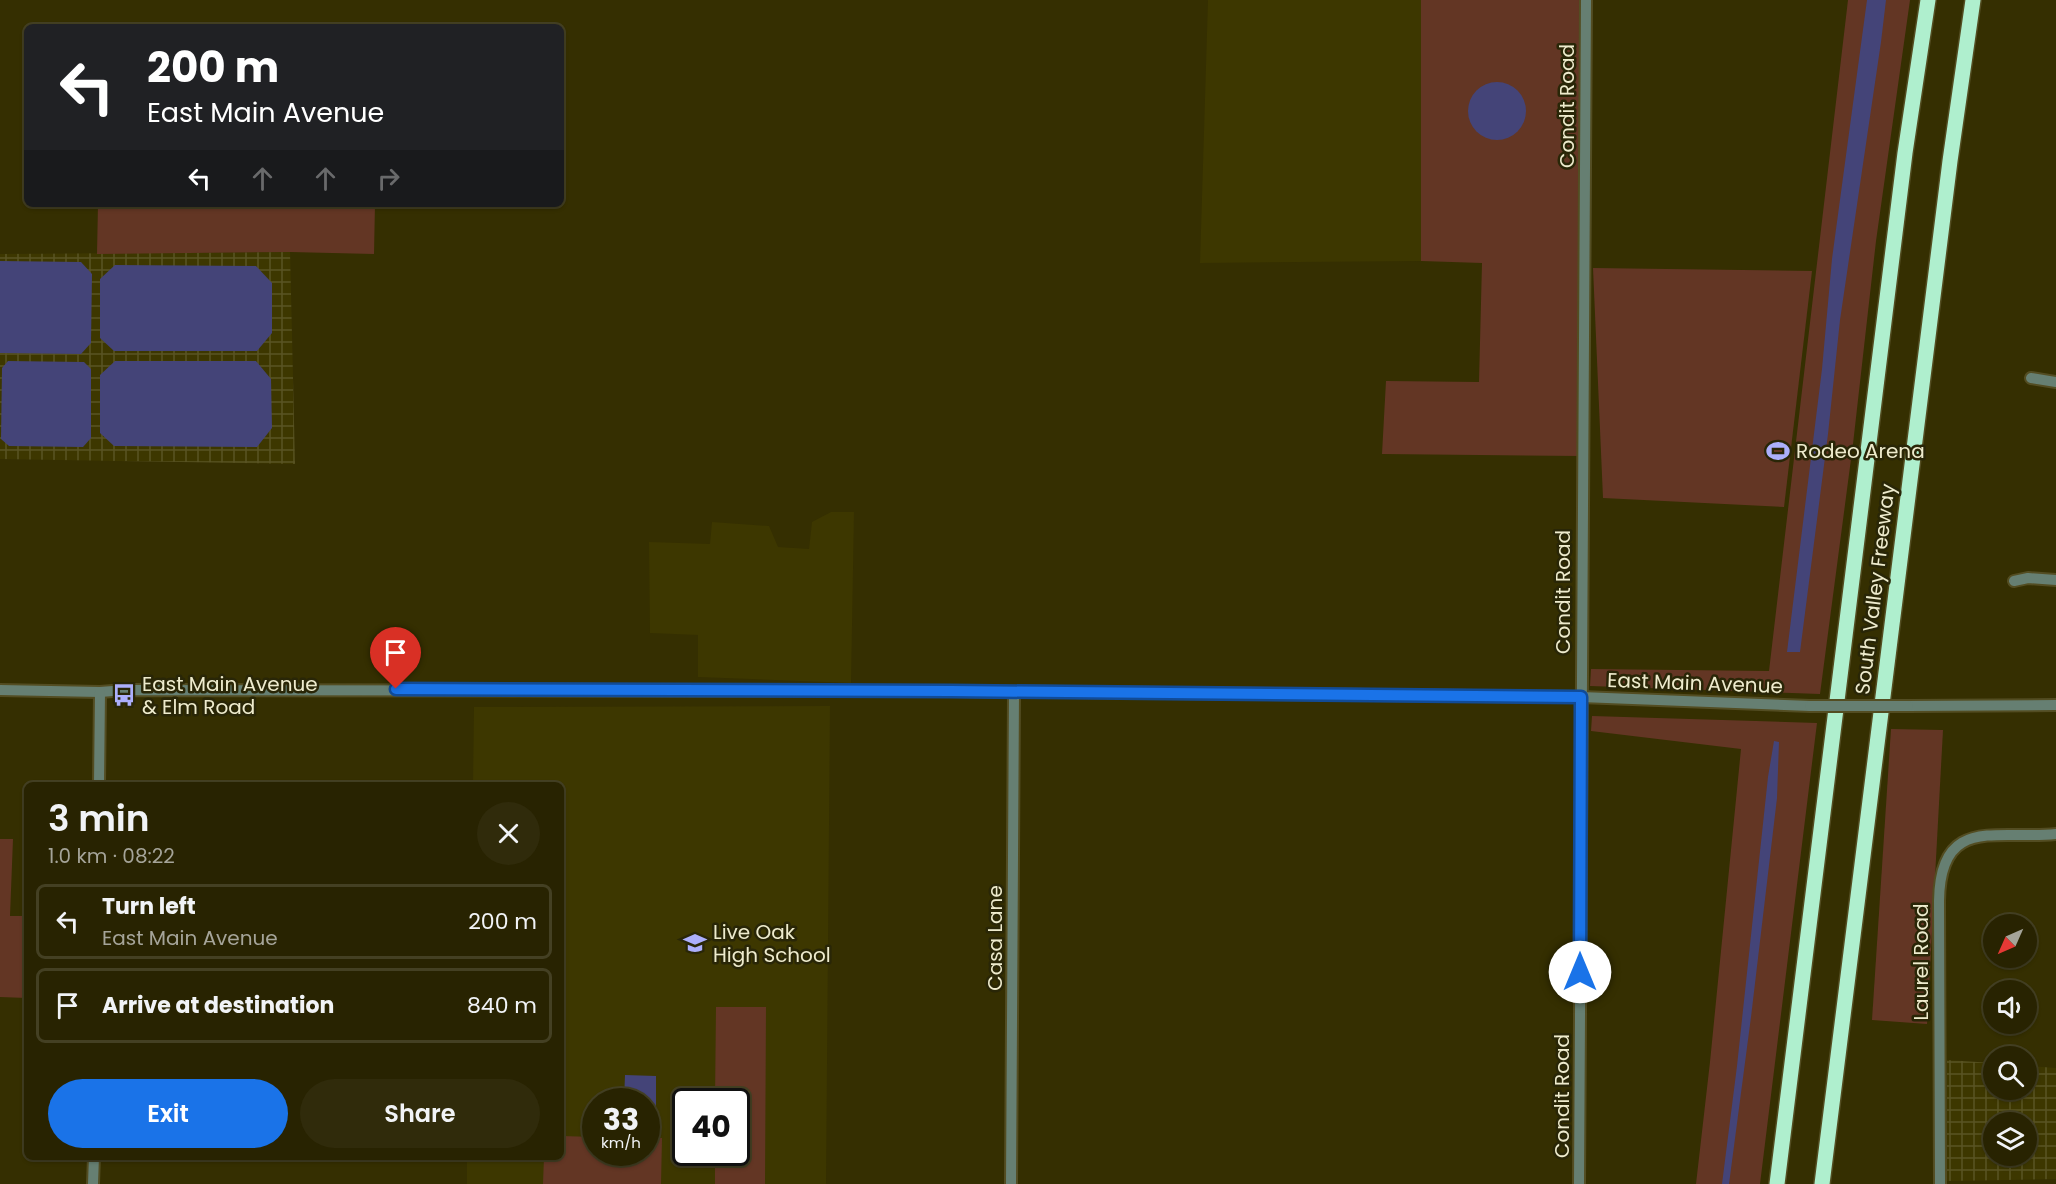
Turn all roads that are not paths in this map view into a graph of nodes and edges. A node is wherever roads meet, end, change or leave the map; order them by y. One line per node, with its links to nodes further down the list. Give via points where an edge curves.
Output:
1 (1586, 0): 11 (street, Condit Road)
2 (1928, 0): 19 (highway, South Valley Freeway, via 1906,144)
3 (1973, 0): 20 (highway, South Valley Freeway)
4 (2031, 378): 5 (street)
5 (2056, 382)
6 (2056, 580): 7 (street)
7 (2014, 581)
8 (0, 690): 9 (street, East Main Avenue)
9 (100, 692): 10 (street, East Main Avenue); 13 (street)
10 (1014, 692): 11 (street, East Main Avenue); 17 (street, Casa Lane)
11 (1581, 697): 12 (street, East Main Avenue, bridge, via 1810,706); 18 (street, Condit Road)
12 (2056, 705)
13 (99, 782)
14 (2056, 834): 21 (street, Laurel Road, via 1982,835 1964,840 1944,865 1939,901)
15 (94, 1160): 16 (street)
16 (93, 1184)
17 (1011, 1184)
18 (1579, 1184)
19 (1777, 1184)
20 (1822, 1184)
21 (1940, 1184)

